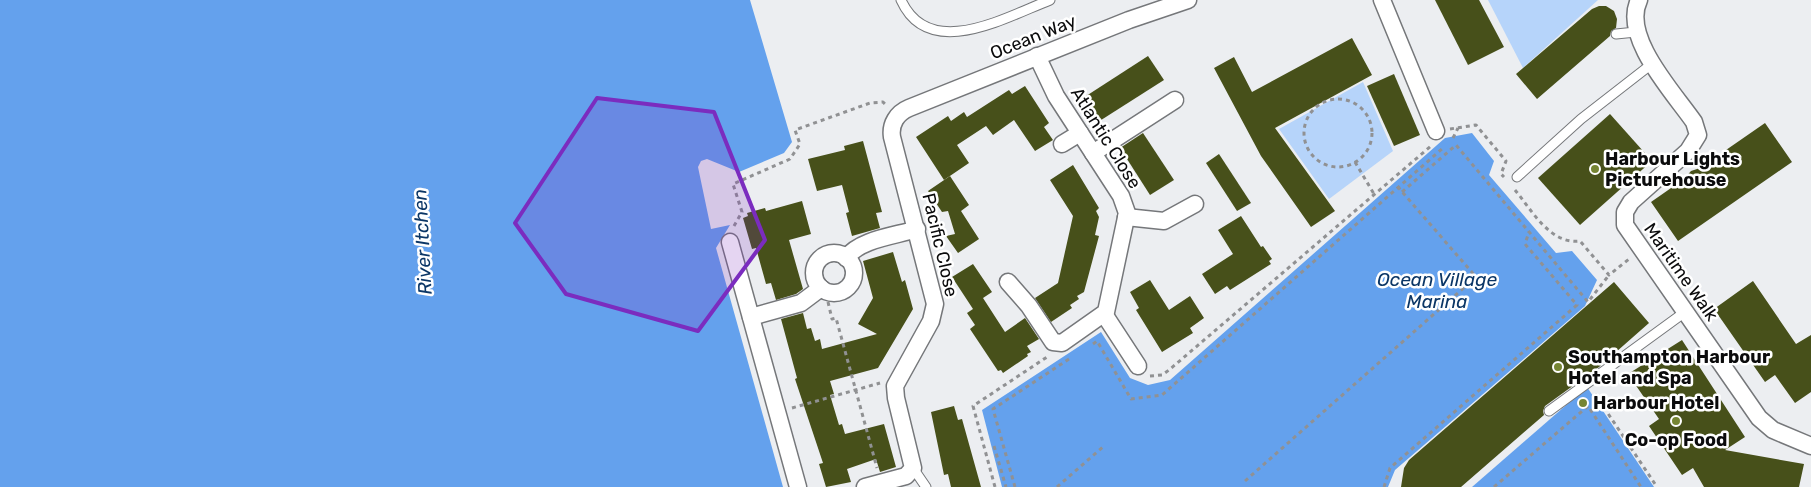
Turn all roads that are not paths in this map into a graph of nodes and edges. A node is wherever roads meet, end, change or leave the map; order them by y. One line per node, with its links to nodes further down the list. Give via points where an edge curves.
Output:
1 (901, 0): 2 (lane, via 907,13 923,24 937,31 954,33 972,30)
2 (1050, 0)
3 (1188, 0): 8 (street, Ocean Way)
4 (1382, 0): 12 (street)
5 (1639, 0): 6 (street, via 1635,12)
6 (1636, 32): 7 (lane); 9 (street, Maritime Walk)
7 (1616, 34)
8 (1037, 56): 11 (street, Ocean Way, via 909,108); 13 (street, Atlantic Close, via 1056,96)
9 (1653, 63): 16 (lane, via 1581,119); 24 (street, Maritime Walk, via 1694,122 1698,136 1688,151 1627,207 1625,224)
10 (1175, 100): 15 (street)
11 (896, 118): 19 (street, Pacific Close, via 892,136)
12 (1436, 131)
13 (1080, 133): 14 (street); 15 (street, Atlantic Close)
14 (1062, 144)
15 (1093, 152): 18 (street, Atlantic Close, via 1124,202)
16 (1517, 178)
17 (1195, 204): 18 (street, via 1164,221)
18 (1126, 217): 25 (street, Atlantic Close)
19 (917, 230): 21 (street, via 864,245); 30 (street, Pacific Close, via 935,296 935,310 932,321 898,379 894,393)
20 (731, 235): 26 (street)
21 (846, 258): 23 (street, via 853,267 853,280 846,290 839,293); 23 (street, via 836,253 820,260 814,279)
22 (1008, 282): 25 (street, via 1057,344)
23 (823, 290): 26 (street, via 801,303)
24 (1685, 312): 28 (lane); 29 (street, Maritime Walk, via 1765,426)
25 (1104, 314): 27 (street)
26 (750, 317): 32 (street)
27 (1138, 366)
28 (1549, 411)
29 (1811, 446)
30 (913, 468): 31 (street, via 906,476); 33 (lane)
31 (874, 485)
32 (798, 487)
33 (926, 487)

